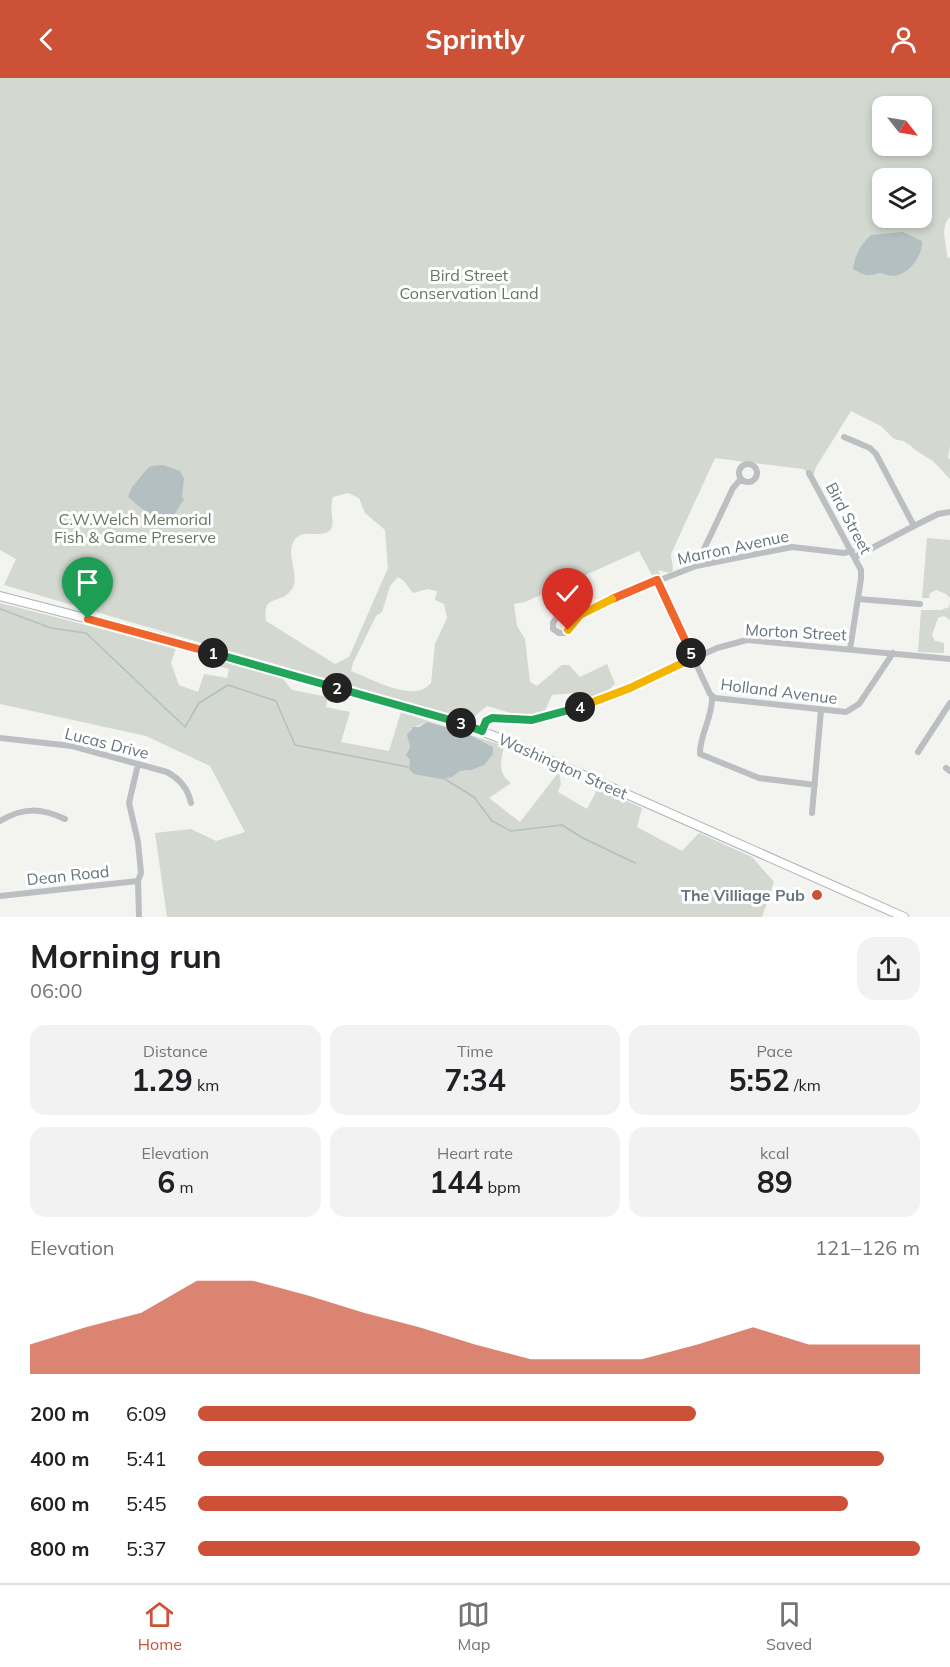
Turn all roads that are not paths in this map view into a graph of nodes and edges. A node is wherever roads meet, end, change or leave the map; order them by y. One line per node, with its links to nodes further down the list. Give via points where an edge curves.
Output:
1 (844, 437): 5 (street, via 876,454)
2 (809, 473): 6 (street, Bird Street)
3 (741, 479): 7 (street)
4 (950, 512): 5 (street)
5 (914, 526): 6 (street)
6 (853, 554): 7 (street, Marron Avenue, via 792,548); 10 (street, Bird Street, via 861,570)
7 (696, 566): 8 (street, Marron Avenue)
8 (657, 580): 12 (street, Marron Avenue); 15 (street, Holland Avenue)
9 (0, 596): 20 (main road, Washington Street, via 155,636)
10 (858, 599): 11 (street); 13 (street, Bird Street)
11 (920, 604)
12 (580, 615)
13 (850, 649): 14 (street, Morton Street); 15 (street, Morton Street, via 747,640)
14 (893, 653): 16 (street, Morton Street); 19 (street, Holland Avenue, via 855,708 841,712)
15 (693, 658): 17 (street, Holland Avenue); 20 (street, Morton Street, via 630,688 568,711 529,721 492,718)
16 (950, 659)
17 (712, 697): 19 (street, Holland Avenue); 24 (street, via 699,752 759,778)
18 (950, 703): 22 (street)
19 (821, 710): 24 (street)
20 (482, 731): 32 (main road, Washington Street)
21 (0, 738): 23 (street, Lucas Drive, via 72,746)
22 (918, 752)
23 (138, 764): 25 (street, Lucas Drive, via 173,776 186,789); 29 (street, via 129,803 142,876)
24 (815, 785): 26 (street)
25 (191, 803)
26 (812, 813)
27 (65, 819): 28 (street, via 31,809)
28 (0, 821)
29 (138, 881): 30 (street, Dean Road); 31 (street)
30 (0, 896)
31 (139, 917)
32 (904, 917)

